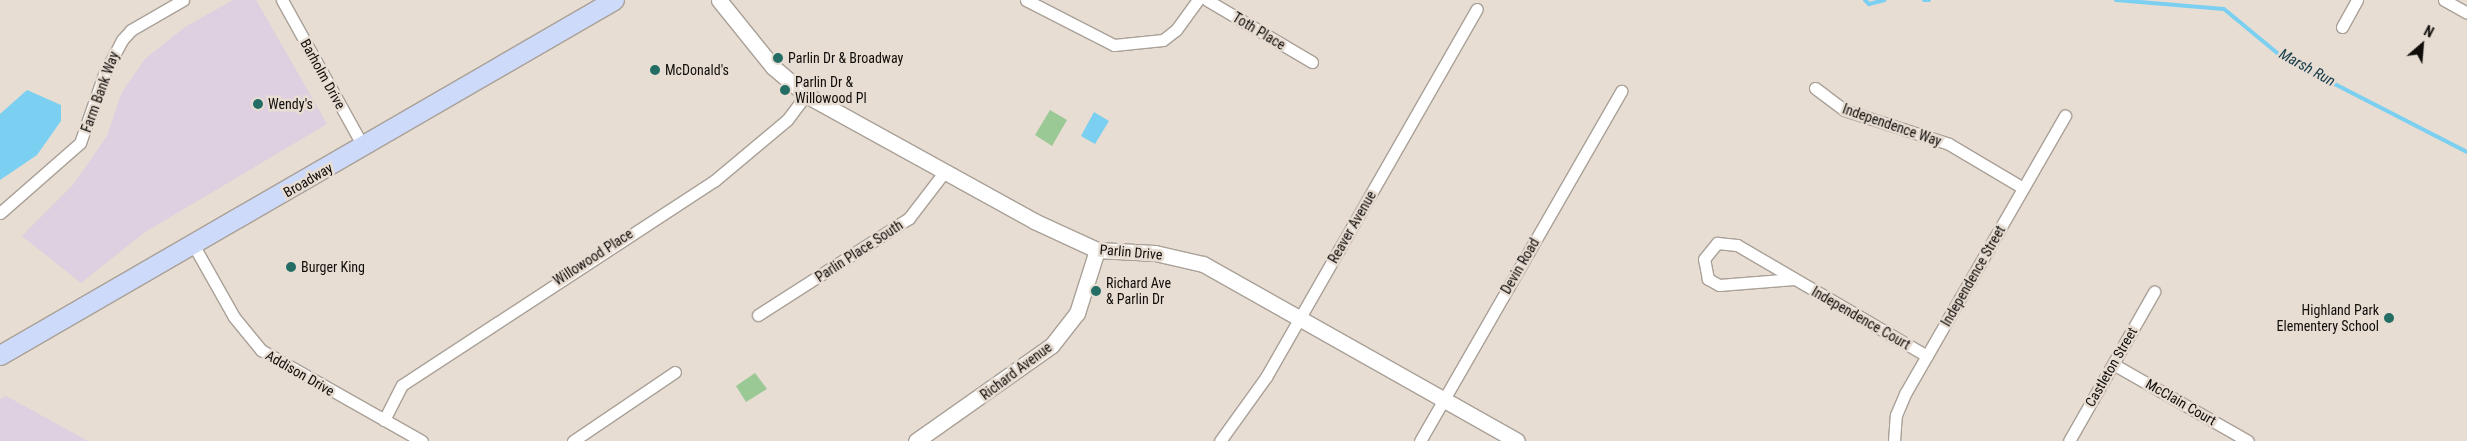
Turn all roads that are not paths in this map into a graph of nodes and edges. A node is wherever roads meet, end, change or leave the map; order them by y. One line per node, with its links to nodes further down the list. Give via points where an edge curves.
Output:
1 (183, 0): 21 (street, Farm Bank Way, via 122,40 104,74 80,143)
2 (282, 0): 18 (street, Barholm Drive)
3 (614, 0): 18 (main road, Broadway)
4 (719, 0): 16 (street, Parlin Drive, via 773,68)
5 (1026, 0): 6 (street, via 1114,46 1163,40 1176,30)
6 (1198, 0)
7 (1206, 0): 13 (street, Toth Place)
8 (2357, 0): 12 (street)
9 (2444, 0): 11 (street)
10 (1477, 9): 27 (street, Reaver Avenue)
11 (2467, 13)
12 (2342, 27)
13 (1312, 62)
14 (1815, 88): 20 (street, Independence Way, via 1844,110 1949,144)
15 (1621, 91): 32 (street, Devin Road)
16 (806, 95): 19 (street, Parlin Drive); 33 (street, Willowood Place, via 787,120 714,181 402,385)
17 (2065, 115): 20 (street, Independence Street)
18 (364, 148): 22 (main road, Broadway)
19 (945, 171): 23 (street, Parlin Drive, via 1034,221); 26 (street, Parlin Place South, via 909,218)
20 (2023, 188): 29 (street, Independence Street)
21 (0, 213)
22 (194, 246): 28 (main road, Broadway); 33 (street, Addison Drive, via 234,317 261,350)
23 (1097, 250): 27 (street, Parlin Drive, via 1155,253 1203,264); 36 (street, Richard Avenue, via 1077,313 1052,346)
24 (1794, 279): 24 (street, Independence Court, via 1726,242 1708,249 1704,258 1708,279 1719,285); 29 (street, Independence Court)
25 (2154, 292): 30 (street, Castleton Street)
26 (758, 315)
27 (1300, 318): 32 (street, Parlin Drive); 37 (street, Reaver Avenue, via 1244,412)
28 (0, 355)
29 (1927, 356): 40 (street, Independence Street, via 1896,415)
30 (2113, 364): 41 (street, Castleton Street); 42 (street, McClain Court)
31 (675, 372): 35 (street)
32 (1444, 400): 38 (street, Devin Road); 39 (street, Parlin Drive)
33 (384, 420): 34 (street, Addison Drive)
34 (422, 441)
35 (573, 441)
36 (916, 441)
37 (1220, 441)
38 (1420, 441)
39 (1517, 441)
40 (1894, 441)
41 (2069, 441)
42 (2248, 441)

